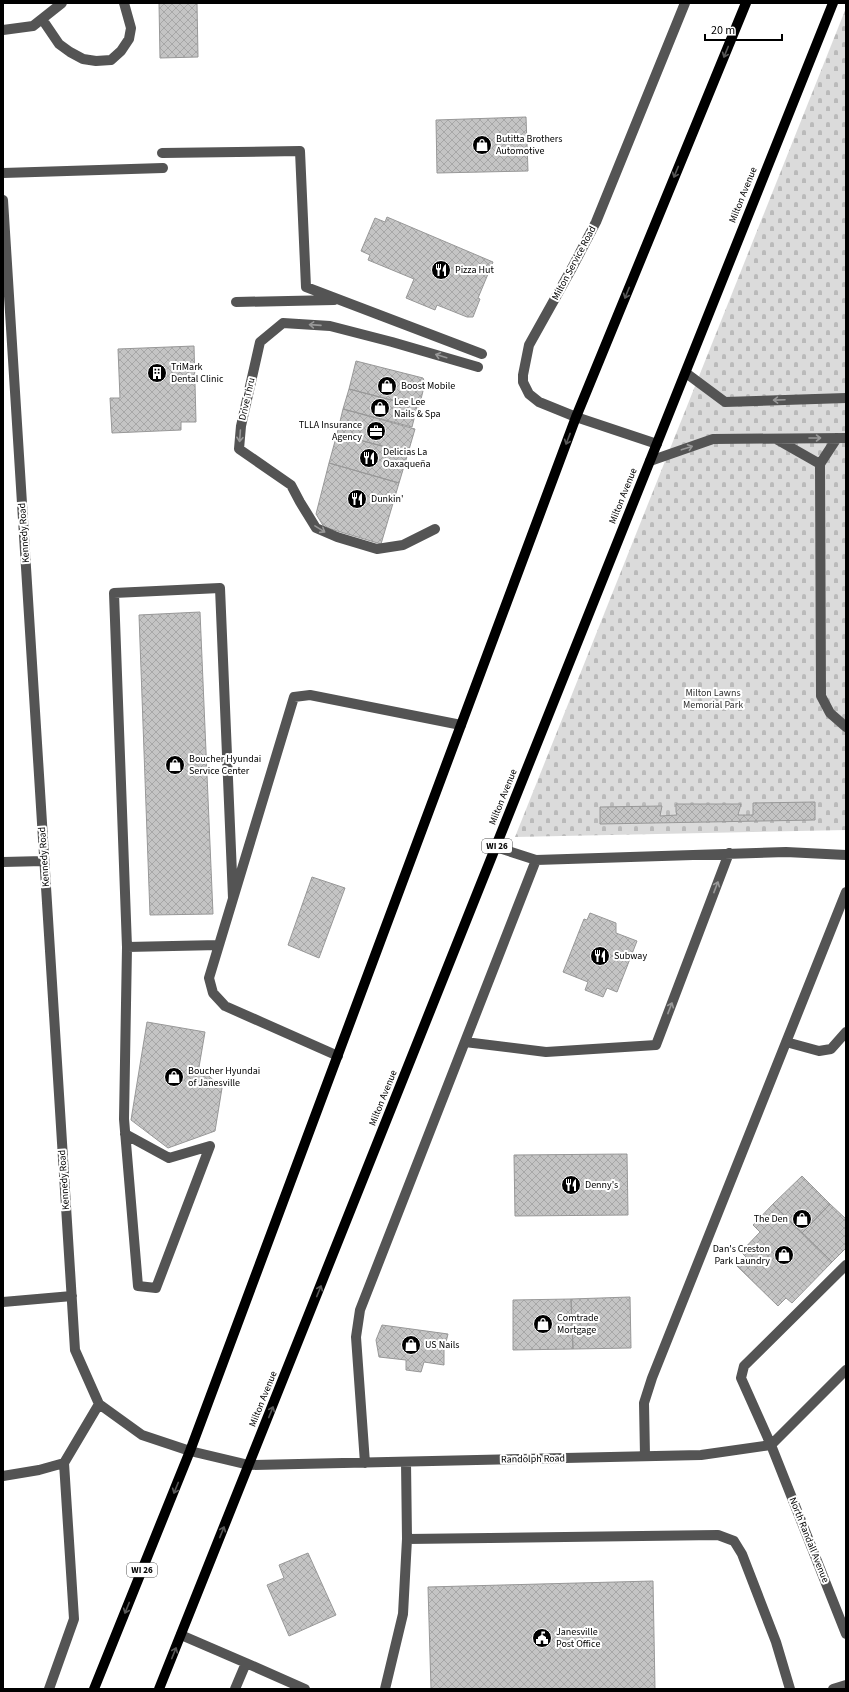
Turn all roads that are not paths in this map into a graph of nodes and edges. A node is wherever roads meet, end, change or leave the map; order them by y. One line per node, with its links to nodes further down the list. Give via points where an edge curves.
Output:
1 (62, 3): 6 (street)
2 (124, 3): 6 (street, via 131,28 129,39 111,60 83,59 70,52 59,44)
3 (685, 3): 18 (street, Milton Service Road, via 596,222 529,345 523,382 530,394 539,402)
4 (746, 3): 18 (main road, WI 26, one-way to 18)
5 (833, 3): 16 (main road, Milton Avenue / WI 26)
6 (42, 19): 7 (street, via 33,26)
7 (3, 30)
8 (162, 153): 12 (street, via 300,151 306,287)
9 (163, 168): 10 (street)
10 (3, 173)
11 (3, 200): 31 (street, Kennedy Road)
12 (339, 300): 13 (street); 14 (street)
13 (236, 302)
14 (482, 354)
15 (478, 368): 24 (street, Drive Thru, one-way to 24, via 330,326 283,323 260,342 241,426 240,449 291,485 316,528 337,537 377,549 403,545)
16 (686, 373): 17 (street, one-way to 16, via 724,402); 21 (main road, Milton Avenue / WI 26)
17 (846, 398)
18 (576, 417): 21 (street, Milton Service Road); 25 (main road, WI 26, one-way to 25)
19 (774, 438): 20 (street, one-way to 20); 22 (street, one-way to 19, via 713,439); 23 (street)
20 (842, 438): 23 (street)
21 (657, 444): 22 (main road, Milton Avenue / WI 26)
22 (650, 461): 27 (main road, Milton Avenue / WI 26)
23 (820, 464): 26 (street, via 821,696 830,714)
24 (435, 529)
25 (461, 725): 34 (street, via 310,695 294,697); 40 (main road, WI 26)
26 (846, 728)
27 (496, 846): 30 (street); 53 (main road, Milton Avenue / WI 26, one-way to 27)
28 (729, 853): 29 (street); 30 (street); 38 (street, one-way to 28, via 546,1052 656,1045)
29 (846, 855)
30 (536, 860): 38 (street)
31 (44, 861): 32 (street); 43 (street, Kennedy Road)
32 (3, 862)
33 (846, 892): 39 (street)
34 (233, 898): 35 (street); 36 (street, via 220,588 114,593)
35 (219, 945): 36 (street); 40 (street, via 209,978 214,993 225,1006)
36 (127, 947): 41 (street)
37 (846, 1032): 39 (street, via 831,1049 819,1051)
38 (465, 1042): 52 (street, via 360,1310 356,1337)
39 (786, 1042): 49 (street, via 652,1378 644,1404)
40 (338, 1056): 48 (main road, WI 26)
41 (125, 1134): 41 (street, via 138,1286 156,1288 210,1146 169,1158)
42 (846, 1265): 47 (street, North Randall Avenue, via 744,1366 741,1378)
43 (72, 1296): 44 (street); 46 (street, Kennedy Road, via 75,1350)
44 (3, 1302)
45 (846, 1370): 47 (street)
46 (99, 1404): 48 (street, via 142,1435); 51 (street)
47 (771, 1445): 49 (street, Randolph Road, via 701,1455); 56 (street, North Randall Avenue)
48 (190, 1451): 53 (street, Randolph Road); 61 (main road, WI 26, one-way to 61)
49 (645, 1456): 50 (street, Randolph Road)
50 (406, 1462): 52 (street, Randolph Road); 55 (street)
51 (64, 1463): 54 (street); 60 (street, via 74,1619)
52 (365, 1463): 53 (street, Randolph Road)
53 (249, 1465): 57 (main road, Milton Avenue / WI 26, one-way to 53)
54 (3, 1476)
55 (407, 1539): 65 (street, via 403,1614); 66 (street, via 718,1535 734,1541 742,1554 776,1642)
56 (846, 1634)
57 (181, 1635): 58 (street); 62 (main road, Milton Avenue / WI 26, one-way to 57)
58 (246, 1663): 63 (street); 64 (street)
59 (846, 1685): 67 (street)
60 (49, 1689)
61 (94, 1689)
62 (159, 1689)
63 (235, 1689)
64 (305, 1689)
65 (385, 1689)
66 (790, 1689)
67 (833, 1689)

